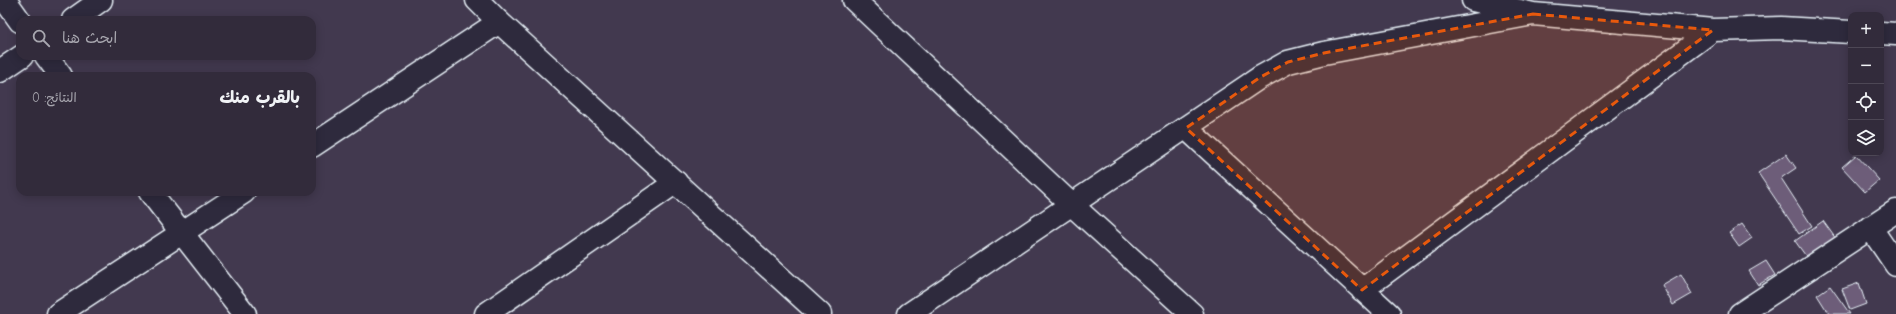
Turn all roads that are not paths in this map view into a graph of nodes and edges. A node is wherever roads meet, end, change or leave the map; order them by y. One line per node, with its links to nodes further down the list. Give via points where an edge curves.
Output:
1 (5, 0): 7 (street)
2 (100, 0): 8 (street)
3 (477, 0): 9 (street)
4 (854, 0): 23 (street)
5 (1473, 0): 6 (street)
6 (1533, 14): 10 (street); 18 (street, via 1288,62 1259,78)
7 (16, 16)
8 (78, 16)
9 (499, 22): 19 (street); 20 (street)
10 (1713, 30): 11 (street, via 1781,28); 28 (street)
11 (1848, 32)
12 (1884, 33): 13 (street)
13 (1896, 34)
14 (16, 60): 16 (street)
15 (49, 60): 17 (street)
16 (0, 70)
17 (58, 72)
18 (1186, 128): 23 (street); 28 (street)
19 (316, 143)
20 (676, 182): 31 (street); 32 (street)
21 (153, 196): 26 (street)
22 (238, 196): 26 (street)
23 (1072, 205): 33 (street); 34 (street)
24 (1896, 210): 25 (street)
25 (1870, 227): 27 (street); 36 (street)
26 (182, 233): 29 (street); 30 (street)
27 (1896, 265)
28 (1362, 290): 35 (street)
29 (58, 314)
30 (245, 314)
31 (486, 314)
32 (820, 314)
33 (909, 314)
34 (1192, 314)
35 (1389, 314)
36 (1740, 314)

